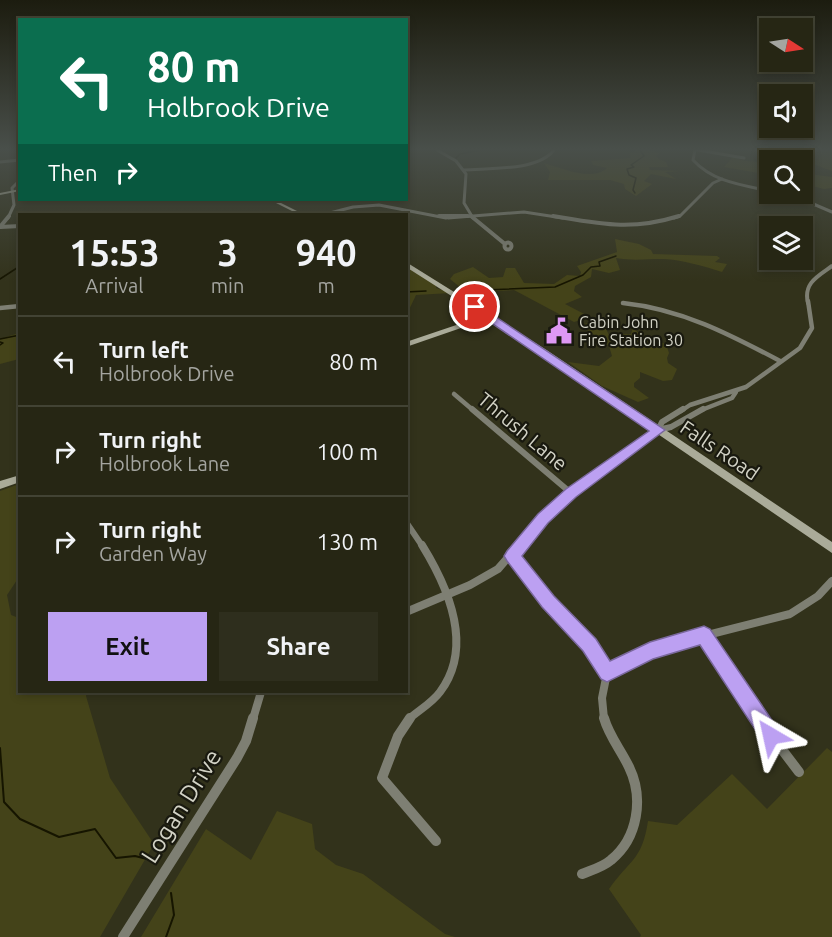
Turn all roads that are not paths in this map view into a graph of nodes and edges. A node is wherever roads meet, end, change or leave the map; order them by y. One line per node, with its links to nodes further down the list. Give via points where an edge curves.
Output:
1 (13, 194): 13 (street, via 15,207)
2 (465, 194): 11 (street, via 464,203)
3 (702, 194): 11 (street, via 680,216 650,225 612,225 524,212)
4 (274, 201): 8 (main road)
5 (813, 204): 7 (street)
6 (341, 210): 9 (street); 10 (street); 11 (street, via 379,205 434,216)
7 (832, 212)
8 (299, 213)
9 (330, 213)
10 (335, 213)
11 (472, 216): 14 (street)
12 (18, 226): 13 (street)
13 (0, 227)
14 (505, 244)
15 (408, 265): 22 (main road, Falls Road)
16 (832, 266): 17 (street)
17 (824, 272): 18 (street); 24 (street, via 812,280 807,290 813,318 808,340)
18 (832, 275)
19 (623, 303): 24 (street, via 681,312)
20 (18, 306): 21 (street)
21 (0, 308)
22 (489, 316): 23 (main road); 26 (main road, Falls Road)
23 (408, 344)
24 (780, 362): 26 (street, via 732,398)
25 (454, 394): 29 (street, Thrush Lane)
26 (658, 430): 29 (street); 31 (main road, Falls Road)
27 (18, 479): 28 (main road)
28 (0, 485)
29 (571, 493): 32 (street)
30 (408, 525): 34 (street)
31 (832, 548)
32 (512, 556): 34 (street, via 485,578); 37 (street, via 590,645)
33 (832, 581): 36 (street, via 798,612)
34 (446, 595): 35 (street); 40 (street, via 457,625 454,668 442,692 419,708 404,725 381,778)
35 (408, 611)
36 (704, 635): 37 (street, via 650,651); 39 (street, via 757,717)
37 (607, 673): 41 (street, via 602,690 603,714 632,776 637,811 634,828 621,849 610,861)
38 (261, 693): 42 (street, Logan Drive, via 237,758)
39 (799, 772)
40 (436, 841)
41 (582, 874)
42 (123, 937)

